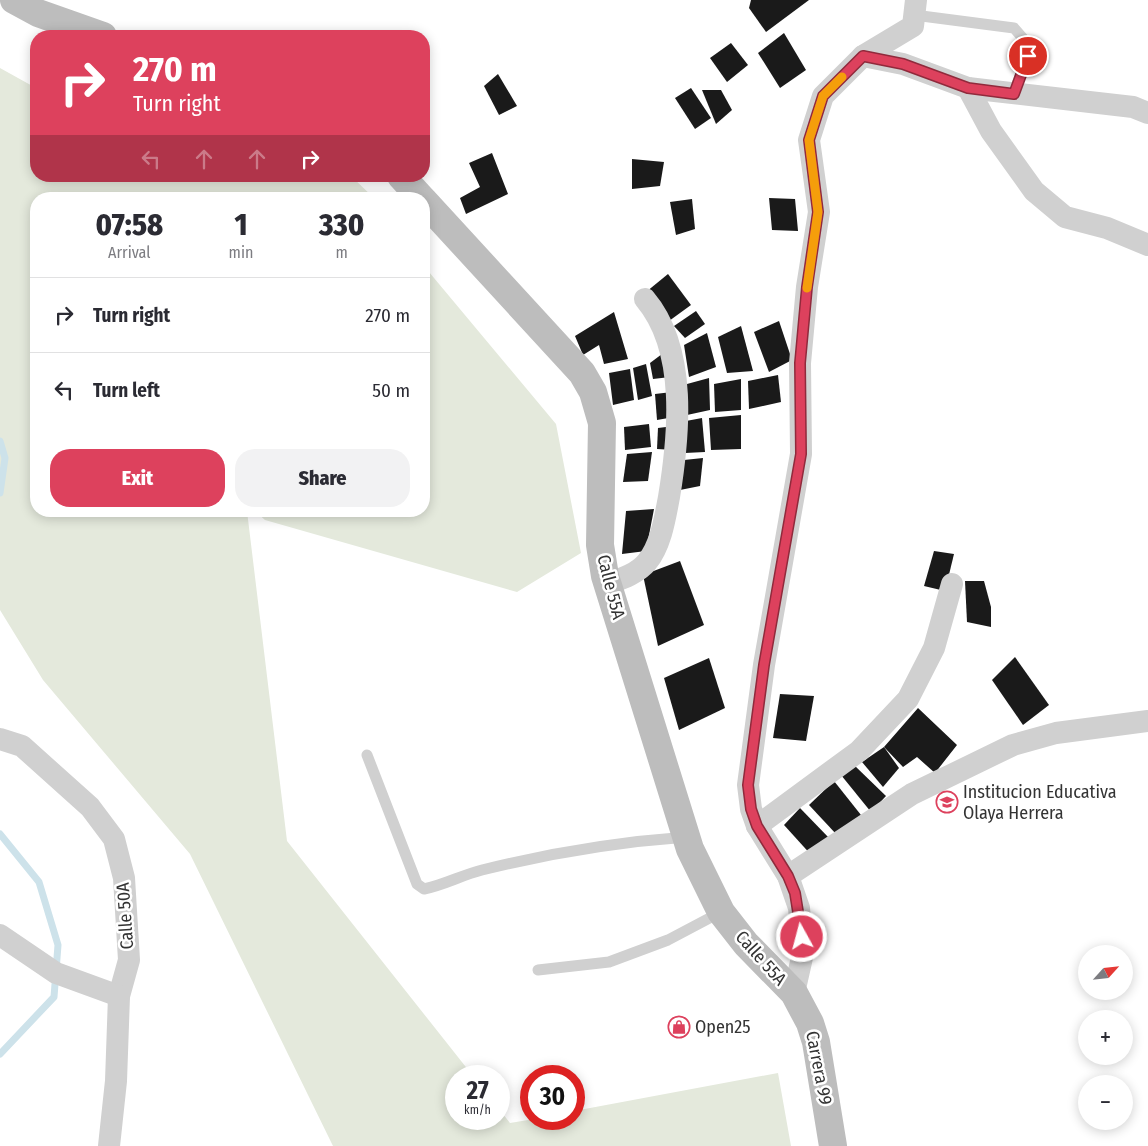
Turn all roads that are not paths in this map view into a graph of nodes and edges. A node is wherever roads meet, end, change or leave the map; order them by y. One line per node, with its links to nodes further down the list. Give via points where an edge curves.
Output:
1 (14, 0): 2 (street)
2 (37, 6): 4 (street)
3 (915, 8): 5 (street, via 913,26); 7 (lane, via 1014,28 1028,44 1028,56)
4 (90, 30)
5 (863, 56): 6 (street, via 903,64); 19 (street, via 823,96 809,140 818,212 800,363 801,454 764,665 748,785)
6 (968, 88): 7 (street); 12 (street, via 990,131 1034,191 1065,216 1107,228)
7 (1014, 94): 8 (street, via 1133,107)
8 (1148, 113)
9 (406, 182): 10 (street, Calle 55A)
10 (416, 192)
11 (430, 208): 14 (street, Calle 55A, via 582,374 592,392 602,423 600,545)
12 (1148, 246)
13 (645, 299): 14 (street, via 664,329 671,354 677,420 676,458 667,508 655,548 638,571)
14 (608, 584): 20 (street, Calle 55A)
15 (952, 584): 19 (street, via 934,648 908,699 859,751)
16 (1148, 722): 21 (street, via 1056,733 1013,745 912,794)
17 (0, 739): 26 (street, Calle 50A, via 22,746 90,807 114,839 124,878 129,960)
18 (367, 755): 20 (lane, via 417,884 424,890 479,870 551,854 639,841)
19 (757, 826): 21 (street)
20 (687, 838): 22 (street, Calle 55A)
21 (788, 876): 25 (street, via 799,908 802,937 801,969)
22 (721, 912): 24 (lane, via 668,940 608,962); 25 (street, Calle 55A, via 746,944)
23 (0, 935): 26 (street, via 56,973)
24 (538, 970)
25 (794, 994): 28 (street, Carrera 99, via 810,1022 816,1042)
26 (119, 996): 27 (street, Calle 50A, via 116,1080)
27 (109, 1146)
28 (834, 1146)

